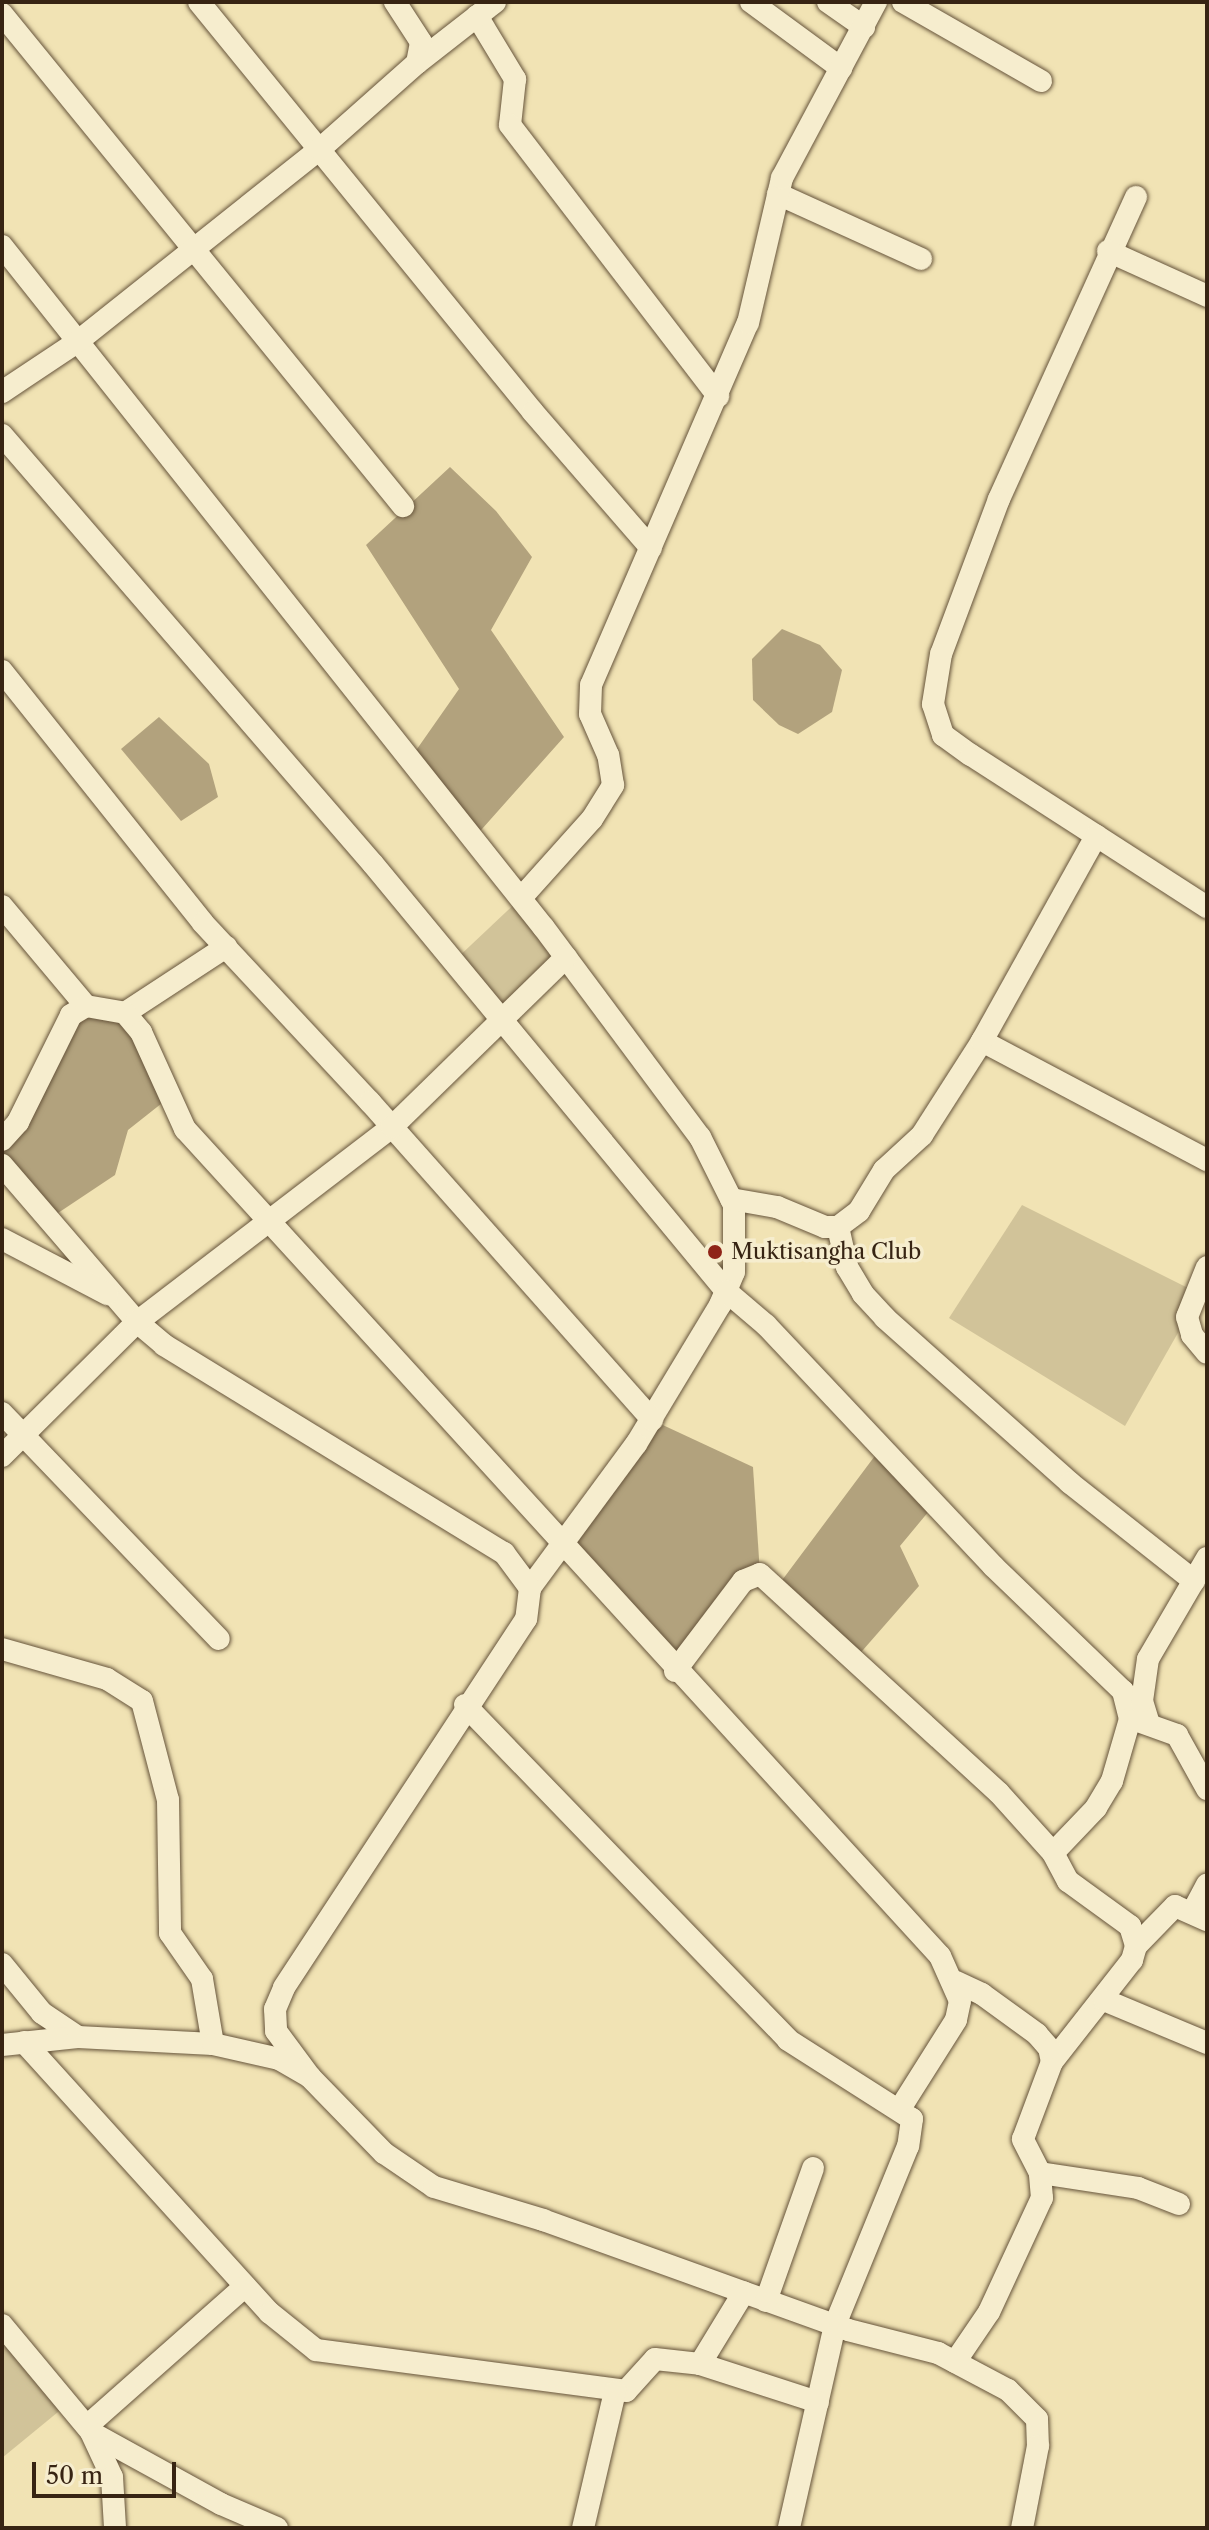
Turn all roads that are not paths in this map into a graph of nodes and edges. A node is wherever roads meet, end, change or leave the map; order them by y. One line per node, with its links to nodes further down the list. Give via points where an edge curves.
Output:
1 (199, 2): 14 (street)
2 (395, 2): 11 (street, via 421,42)
3 (495, 2): 9 (street)
4 (751, 2): 12 (street)
5 (828, 2): 10 (street)
6 (876, 2): 10 (street)
7 (903, 2): 13 (street)
8 (2, 14): 18 (street)
9 (477, 16): 11 (street); 24 (street, via 515,79 510,125)
10 (864, 27): 12 (street)
11 (417, 63): 14 (street)
12 (841, 68): 15 (street, via 798,144)
13 (1041, 81)
14 (320, 149): 18 (street); 27 (street)
15 (778, 194): 20 (street); 24 (street, via 748,323)
16 (1136, 197): 19 (street)
17 (2, 246): 22 (street)
18 (191, 250): 22 (street); 26 (street)
19 (1108, 251): 21 (street); 29 (street, via 961,598 941,654 933,704 943,735)
20 (921, 259)
21 (1207, 296)
22 (77, 342): 23 (street); 30 (street)
23 (2, 392)
24 (718, 396): 27 (street)
25 (2, 435): 37 (street)
26 (403, 506)
27 (651, 548): 30 (street, via 591,685 590,714 608,755 613,785 592,819)
28 (2, 671): 33 (street)
29 (1096, 836): 32 (street); 38 (street)
30 (521, 898): 34 (street)
31 (2, 906): 35 (street)
32 (1207, 907)
33 (226, 947): 36 (street); 39 (street)
34 (566, 957): 37 (street); 43 (street, via 700,1137)
35 (86, 1006): 36 (street); 40 (street, via 71,1015 18,1122)
36 (125, 1013): 44 (street, via 141,1032 185,1129)
37 (500, 1018): 39 (street); 48 (street)
38 (982, 1041): 41 (street); 45 (street, via 922,1135 884,1170 859,1211)
39 (392, 1127): 44 (street); 53 (street)
40 (2, 1140)
41 (1207, 1160)
42 (2, 1165): 49 (street)
43 (731, 1199): 45 (street, via 756,1201); 48 (street, via 738,1232 734,1272)
44 (268, 1221): 50 (street); 56 (street)
45 (838, 1227): 58 (street, via 847,1267 885,1318 1070,1483)
46 (2, 1239): 49 (street)
47 (1207, 1267): 51 (street, via 1187,1317 1192,1335)
48 (726, 1291): 53 (street); 64 (street, via 766,1325 993,1566 1098,1663 1123,1691)
49 (117, 1299): 50 (street)
50 (137, 1322): 54 (street); 59 (street, via 164,1345 504,1553)
51 (1207, 1353)
52 (2, 1413): 54 (street)
53 (652, 1420): 56 (street)
54 (20, 1434): 55 (street); 60 (street)
55 (2, 1456)
56 (563, 1544): 59 (street); 62 (street)
57 (1207, 1558): 58 (street)
58 (1194, 1581): 64 (street, via 1148,1659)
59 (530, 1588): 63 (street, via 526,1619)
60 (219, 1639)
61 (2, 1649): 76 (street, via 107,1679 142,1701 168,1800 170,1933 202,1979)
62 (675, 1671): 66 (street, via 743,1581 760,1574 920,1717); 71 (street, via 879,1887)
63 (465, 1705): 78 (street, via 275,2009 276,2031); 79 (street, via 788,2040)
64 (1139, 1721): 65 (street, via 1177,1735); 66 (street, via 1105,1794)
65 (1207, 1789)
66 (1053, 1853): 69 (street, via 1068,1881 1130,1926)
67 (1207, 1885): 68 (street)
68 (1200, 1916): 69 (street, via 1175,1906)
69 (1136, 1946): 72 (street)
70 (2, 1964): 73 (street, via 42,2013)
71 (956, 1982): 77 (street, via 1037,2034); 79 (street, via 956,2020)
72 (1104, 2000): 75 (street); 77 (street)
73 (78, 2037): 74 (street); 76 (street)
74 (13, 2043): 83 (street)
75 (1207, 2043)
76 (213, 2044): 78 (street, via 279,2059)
77 (1052, 2062): 81 (street, via 1023,2139)
78 (310, 2077): 84 (street, via 384,2153 434,2187)
79 (901, 2107): 87 (street, via 912,2119 908,2146)
80 (813, 2168): 85 (street)
81 (1040, 2173): 82 (street, via 1138,2188); 88 (street, via 1042,2198 989,2312)
82 (1179, 2204)
83 (245, 2286): 90 (street, via 316,2350); 92 (street)
84 (744, 2292): 85 (street); 89 (street)
85 (766, 2301): 87 (street)
86 (2, 2325): 92 (street)
87 (835, 2325): 88 (street); 91 (street)
88 (955, 2362): 97 (street, via 1008,2390 1037,2419 1038,2446)
89 (700, 2364): 90 (street, via 655,2359 634,2385); 91 (street)
90 (615, 2392): 95 (street)
91 (818, 2402): 96 (street)
92 (89, 2429): 93 (street, via 112,2477); 94 (street, via 182,2484)
93 (115, 2528)
94 (277, 2528)
95 (583, 2528)
96 (789, 2528)
97 (1022, 2528)

